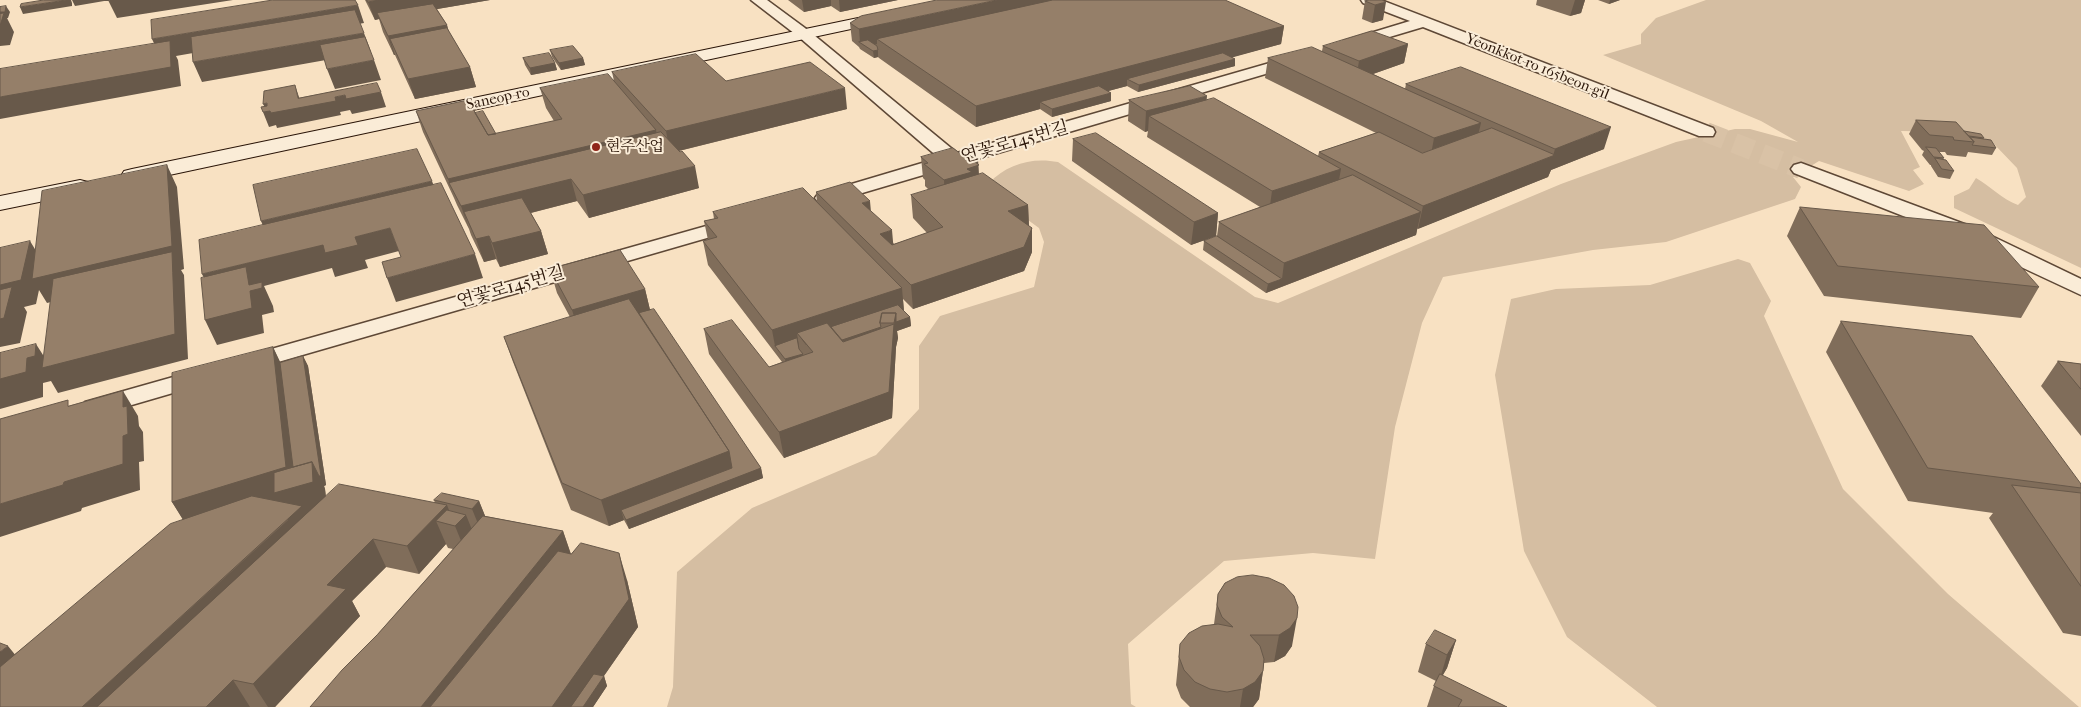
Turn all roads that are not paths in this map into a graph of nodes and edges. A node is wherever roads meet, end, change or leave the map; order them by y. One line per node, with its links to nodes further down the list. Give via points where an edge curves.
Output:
1 (758, 0): 5 (street)
2 (1368, 0): 4 (street, Yeonkkot-ro 165beon-gil)
3 (909, 12): 5 (street, Saneop-ro)
4 (1424, 22): 6 (street, Yeonkkot-ro 165beon-gil); 7 (street, 연꽃로145번길)
5 (804, 34): 7 (street); 9 (street, Saneop-ro)
6 (1706, 132)
7 (954, 161): 12 (street, 연꽃로145번길)
8 (1801, 169): 14 (street, via 1967,233)
9 (116, 179)
10 (97, 183): 11 (street)
11 (0, 203)
12 (801, 205)
13 (753, 218): 15 (street, 연꽃로145번길)
14 (2081, 288)
15 (76, 413)

